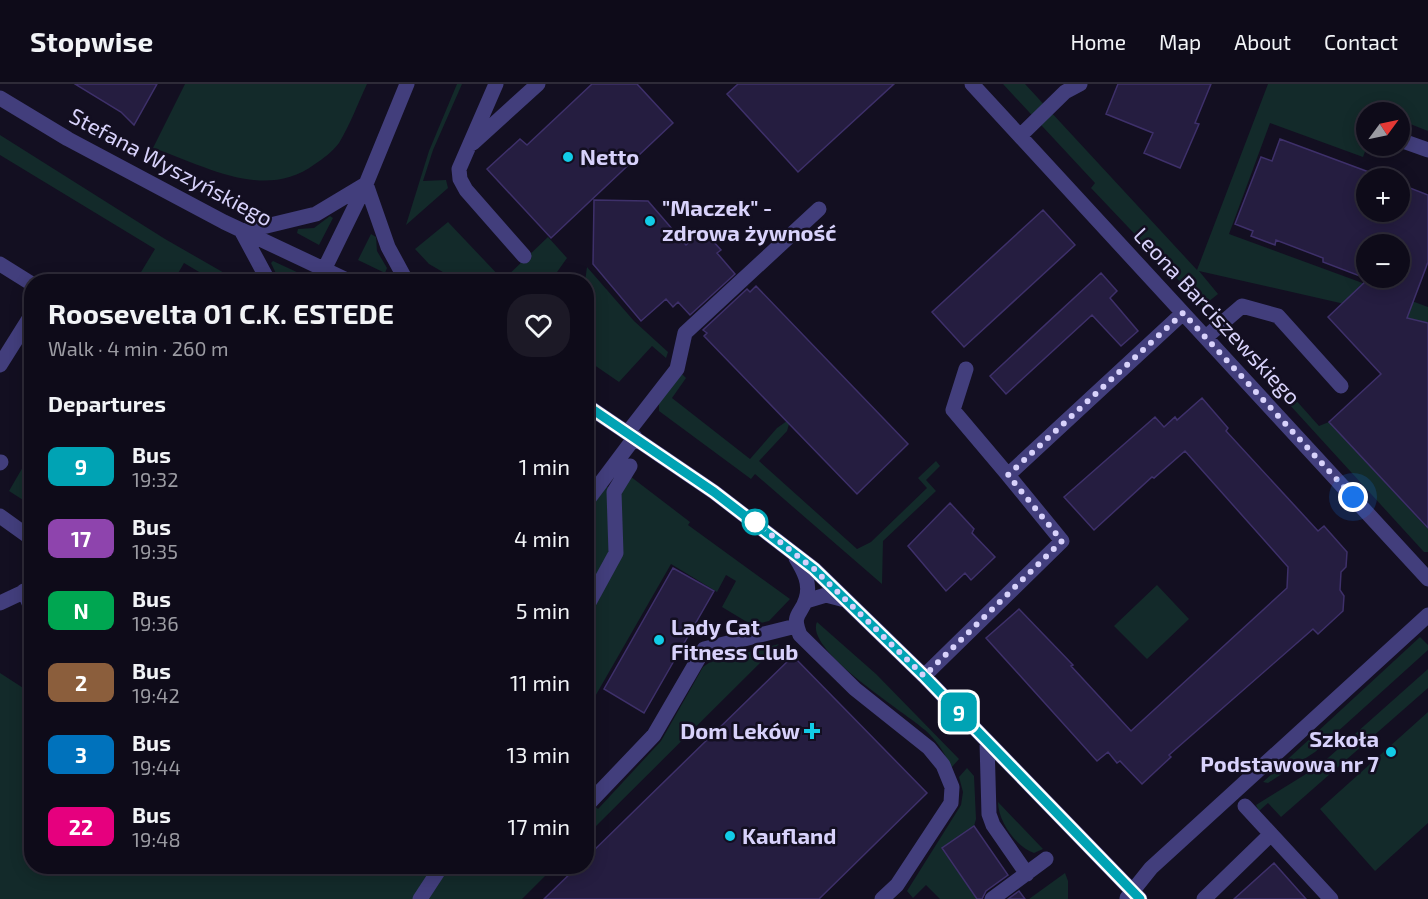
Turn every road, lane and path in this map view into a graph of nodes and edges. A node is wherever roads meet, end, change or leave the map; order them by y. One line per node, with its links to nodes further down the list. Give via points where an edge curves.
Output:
1 (407, 84): 11 (street)
2 (496, 84): 9 (street)
3 (538, 84): 9 (street)
4 (972, 84): 7 (street, Leona Barciszewskiego)
5 (1080, 84): 7 (street, via 1065,92)
6 (0, 98): 13 (street, Stefana Wyszyńskiego)
7 (1020, 136): 21 (street, Leona Barciszewskiego)
8 (1410, 144): 10 (street)
9 (470, 146): 14 (street, via 459,169 460,179)
10 (1428, 150)
11 (366, 184): 13 (street, via 316,214); 18 (street); 19 (street, via 388,247)
12 (819, 209): 28 (street, via 686,333 677,369)
13 (242, 232): 16 (street); 17 (street, Stefana Wyszyńskiego)
14 (524, 256)
15 (0, 264): 20 (street)
16 (265, 274)
17 (320, 274)
18 (322, 274)
19 (403, 274)
20 (24, 279)
21 (1183, 313): 23 (street, Leona Barciszewskiego); 30 (street)
22 (24, 327): 24 (street)
23 (1206, 337): 26 (street, via 1242,306 1278,316); 35 (street, Leona Barciszewskiego)
24 (0, 365)
25 (966, 369): 30 (street, via 953,410)
26 (1341, 386)
27 (594, 410): 28 (street)
28 (631, 434): 31 (street); 34 (street)
29 (630, 466): 37 (street, via 614,492 616,554)
30 (1008, 475): 43 (street, via 1062,541)
31 (594, 491)
32 (0, 516): 33 (street)
33 (24, 533)
34 (793, 553): 38 (street, via 808,585); 39 (street)
35 (1428, 579)
36 (24, 591): 40 (street)
37 (594, 594)
38 (806, 601): 39 (street, via 826,595); 42 (street, via 797,614)
39 (850, 602): 43 (street)
40 (0, 603)
41 (1428, 615): 51 (street, via 1151,868)
42 (796, 626): 45 (street, via 704,649 654,735); 53 (street, via 800,635 855,689 929,748 943,765 952,787 951,803 897,885)
43 (924, 676): 44 (street)
44 (987, 742): 49 (street, via 989,814); 51 (street)
45 (594, 798)
46 (1245, 806): 47 (street)
47 (1271, 834): 55 (street); 56 (street)
48 (1046, 859): 49 (street)
49 (1027, 873): 54 (street)
50 (436, 874): 52 (street)
51 (1133, 897)
52 (420, 899)
53 (882, 899)
54 (992, 899)
55 (1204, 899)
56 (1331, 899)

